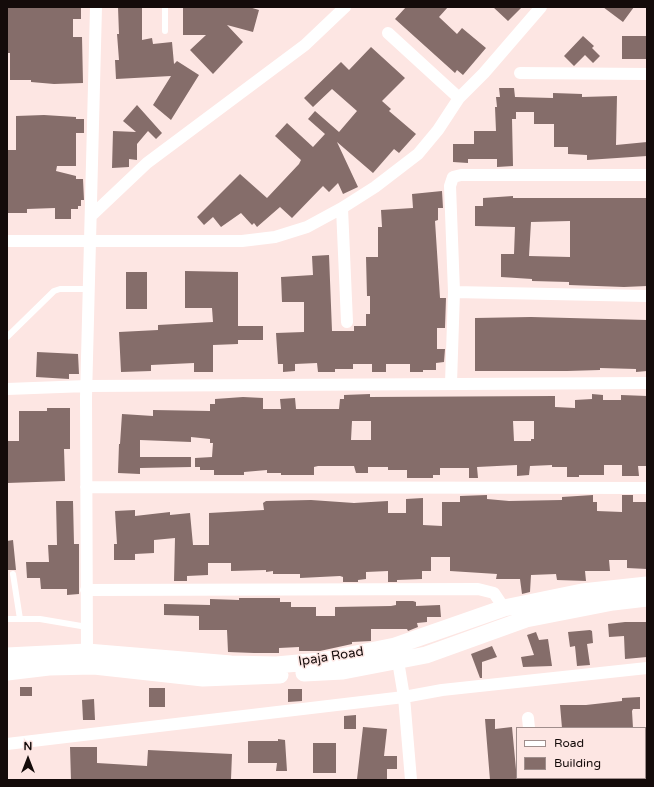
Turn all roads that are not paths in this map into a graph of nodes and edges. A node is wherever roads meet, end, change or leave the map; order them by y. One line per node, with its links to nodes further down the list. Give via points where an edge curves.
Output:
1 (96, 7): 12 (street)
2 (165, 7): 5 (lane)
3 (345, 7): 12 (street, via 305,45 147,163)
4 (541, 7): 9 (street)
5 (165, 31)
6 (388, 33): 9 (street)
7 (520, 73): 8 (street)
8 (647, 74)
9 (459, 98): 11 (street, via 418,154)
10 (647, 175): 16 (street, via 453,177 450,186)
11 (342, 208): 14 (street, via 307,227 275,237 242,241); 18 (street)
12 (91, 216): 14 (street)
13 (7, 241): 14 (street)
14 (91, 242): 15 (street)
15 (88, 289): 19 (lane, via 54,291); 22 (street)
16 (454, 292): 17 (street); 20 (street)
17 (647, 296)
18 (346, 322)
19 (7, 337)
20 (450, 383): 21 (street); 22 (street)
21 (647, 383)
22 (87, 386): 23 (street); 24 (street)
23 (7, 389)
24 (86, 487): 25 (street); 28 (street)
25 (647, 488)
26 (13, 574): 32 (lane)
27 (647, 585): 30 (main road, Ipaja Road, via 582,592)
28 (86, 590): 30 (street, via 478,588 494,593); 33 (street)
29 (647, 598): 36 (main road, Ipaja Road, via 526,619 426,655)
30 (504, 608): 34 (main road, Ipaja Road, via 395,646 321,661 276,665 231,664)
31 (7, 619): 32 (lane)
32 (20, 619): 33 (lane, via 40,619)
33 (87, 627): 34 (street)
34 (87, 652): 35 (main road, Ipaja Road)
35 (7, 656)
36 (398, 661): 38 (main road, Ipaja Road, via 343,671 257,677 203,678 94,666 49,667); 39 (street)
37 (647, 668): 39 (street, via 442,690)
38 (7, 672)
39 (404, 697): 40 (street); 41 (street)
40 (7, 744)
41 (411, 780)

